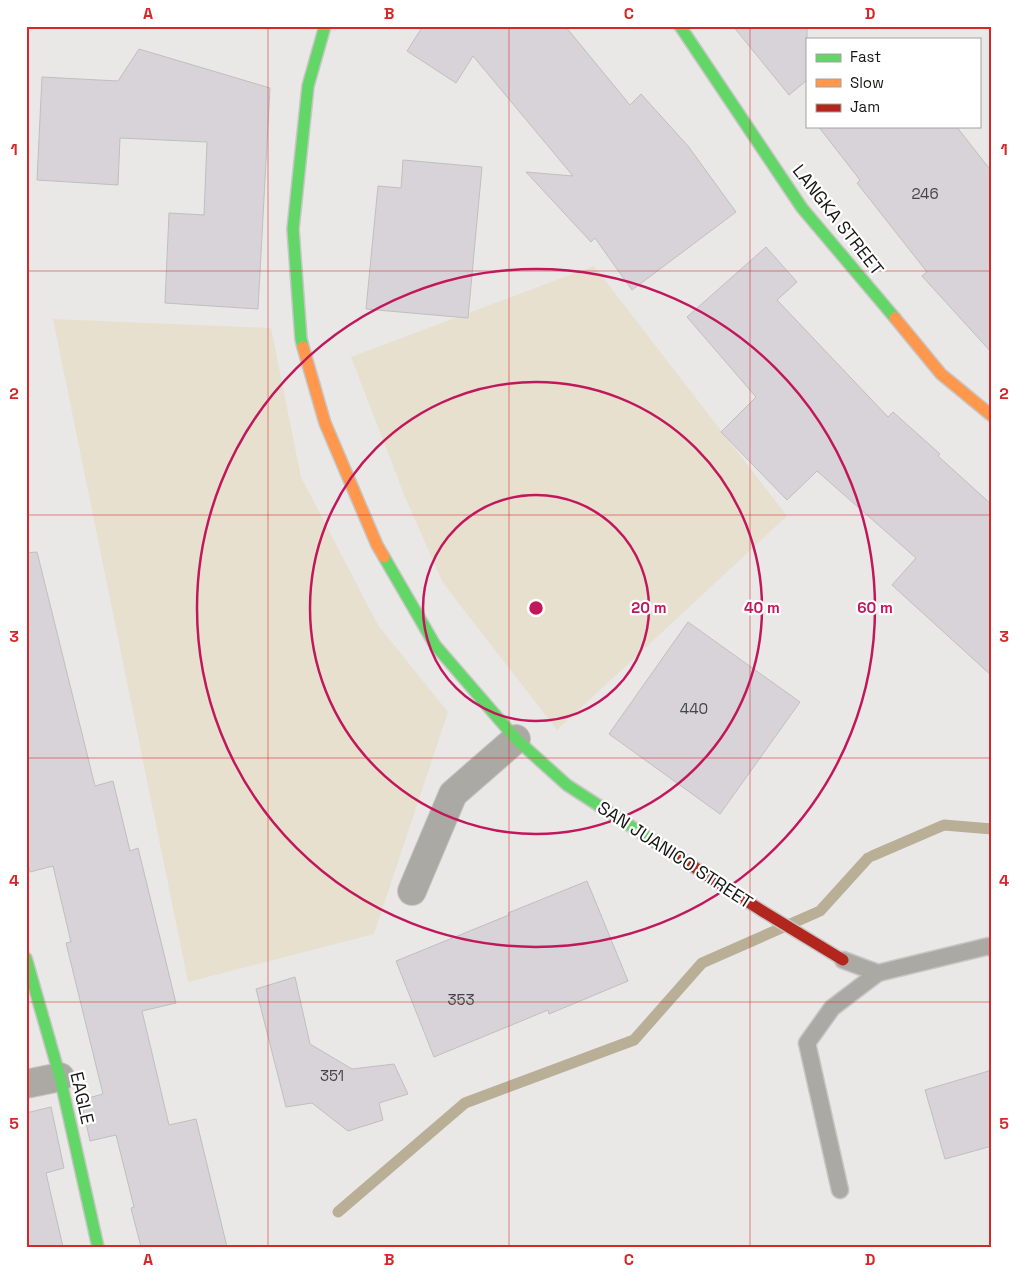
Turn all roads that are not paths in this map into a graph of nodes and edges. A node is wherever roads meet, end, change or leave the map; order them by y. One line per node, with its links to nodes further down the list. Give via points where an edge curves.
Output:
1 (326, 26): 4 (street, SAN JUANICO STREET, via 308,86 293,229 301,339 325,423 377,545 436,645)
2 (680, 26): 3 (street, LANGKA STREET, via 802,208 941,374)
3 (992, 416)
4 (516, 738): 5 (street, via 453,794); 8 (street, SAN JUANICO STREET, via 567,785)
5 (412, 891)
6 (992, 948): 9 (lane, via 989,946)
7 (26, 958): 10 (street, EAGLE)
8 (843, 960): 9 (lane)
9 (878, 973): 12 (lane, via 832,1008 807,1043)
10 (60, 1077): 11 (street); 13 (street, EAGLE)
11 (26, 1084)
12 (840, 1190)
13 (98, 1247)

